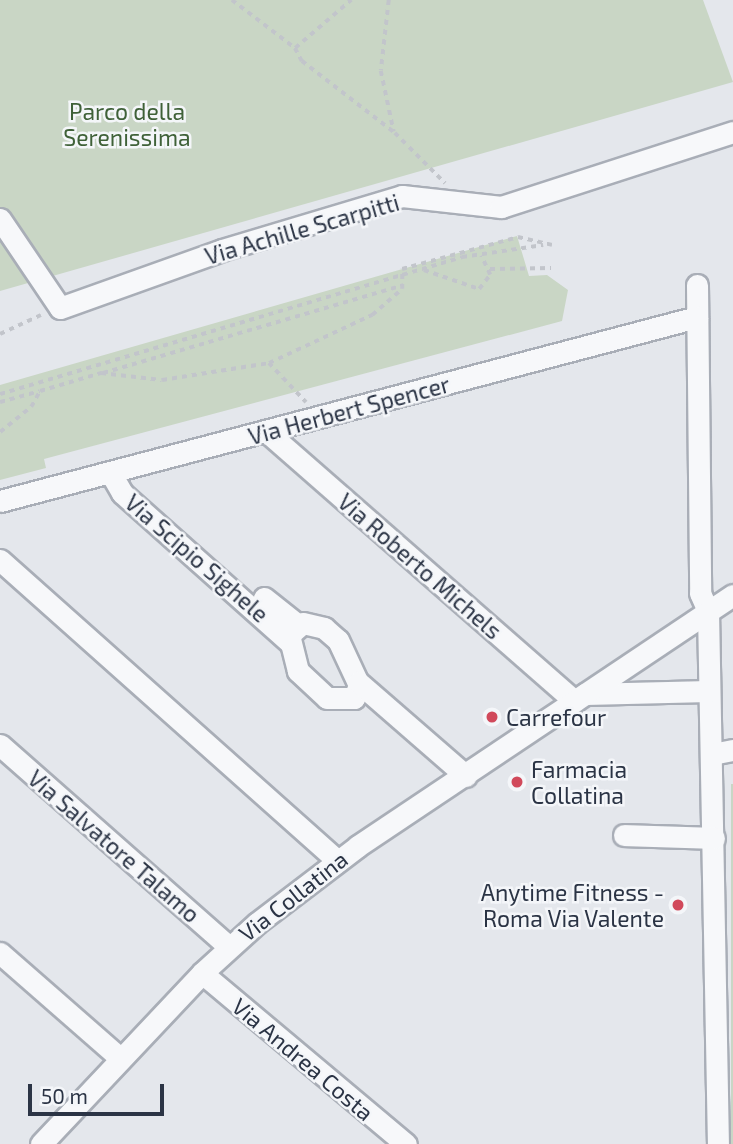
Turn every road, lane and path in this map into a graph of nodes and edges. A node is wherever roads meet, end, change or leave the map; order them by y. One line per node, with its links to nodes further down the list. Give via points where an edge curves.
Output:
1 (232, 0): 4 (path)
2 (351, 0): 4 (path)
3 (389, 0): 6 (path, via 381,71)
4 (295, 48): 6 (path, via 302,61)
5 (733, 132): 7 (street, Via Achille Scarpitti, via 501,206)
6 (395, 133): 7 (path, via 440,176)
7 (461, 205): 16 (street, Via Achille Scarpitti, via 402,196 222,250)
8 (0, 219): 16 (street)
9 (481, 256): 11 (path); 12 (path); 13 (path, via 521,245 551,245 518,237 402,269)
10 (551, 268): 11 (path)
11 (490, 269): 12 (path, via 486,284 479,289)
12 (421, 270): 13 (path)
13 (402, 275): 14 (path); 22 (path)
14 (403, 285): 19 (path, via 372,315); 20 (path)
15 (697, 285): 17 (street)
16 (60, 308): 18 (path)
17 (697, 317): 26 (street, Via Herbert Spencer); 31 (street, via 700,593)
18 (0, 334)
19 (269, 363): 20 (path, via 162,380); 24 (path, via 304,395)
20 (100, 373): 21 (path)
21 (40, 391): 23 (path); 25 (path, via 31,407)
22 (0, 394)
23 (0, 402)
24 (307, 407)
25 (0, 432)
26 (266, 432): 27 (street, Via Herbert Spencer); 35 (street, Via Roberto Michels)
27 (118, 470): 28 (street, Via Herbert Spencer); 32 (street, Via Scipio Sighele, via 122,494)
28 (0, 501)
29 (0, 560): 41 (street)
30 (733, 595): 31 (street, Via Collatina)
31 (708, 611): 34 (street); 35 (street, Via Collatina)
32 (293, 633): 33 (street, Via Scipio Sighele, via 315,624 332,632); 33 (street, Via Scipio Sighele, via 293,661 312,688 335,701)
33 (356, 690): 38 (street, Via Scipio Sighele)
34 (709, 691): 35 (street); 37 (street)
35 (579, 698): 38 (street, Via Collatina)
36 (0, 745): 42 (street, Via Salvatore Talamo)
37 (723, 752): 40 (street)
38 (460, 779): 41 (street, Via Collatina)
39 (624, 835): 40 (street)
40 (714, 838): 48 (street)
41 (337, 860): 42 (street, Via Collatina)
42 (229, 947): 44 (street, Via Collatina)
43 (0, 953): 45 (street)
44 (202, 973): 45 (street, Via Collatina); 47 (street, Via Andrea Costa)
45 (120, 1058): 46 (street, Via Collatina, via 62,1107)
46 (47, 1142)
47 (406, 1144)
48 (718, 1144)

